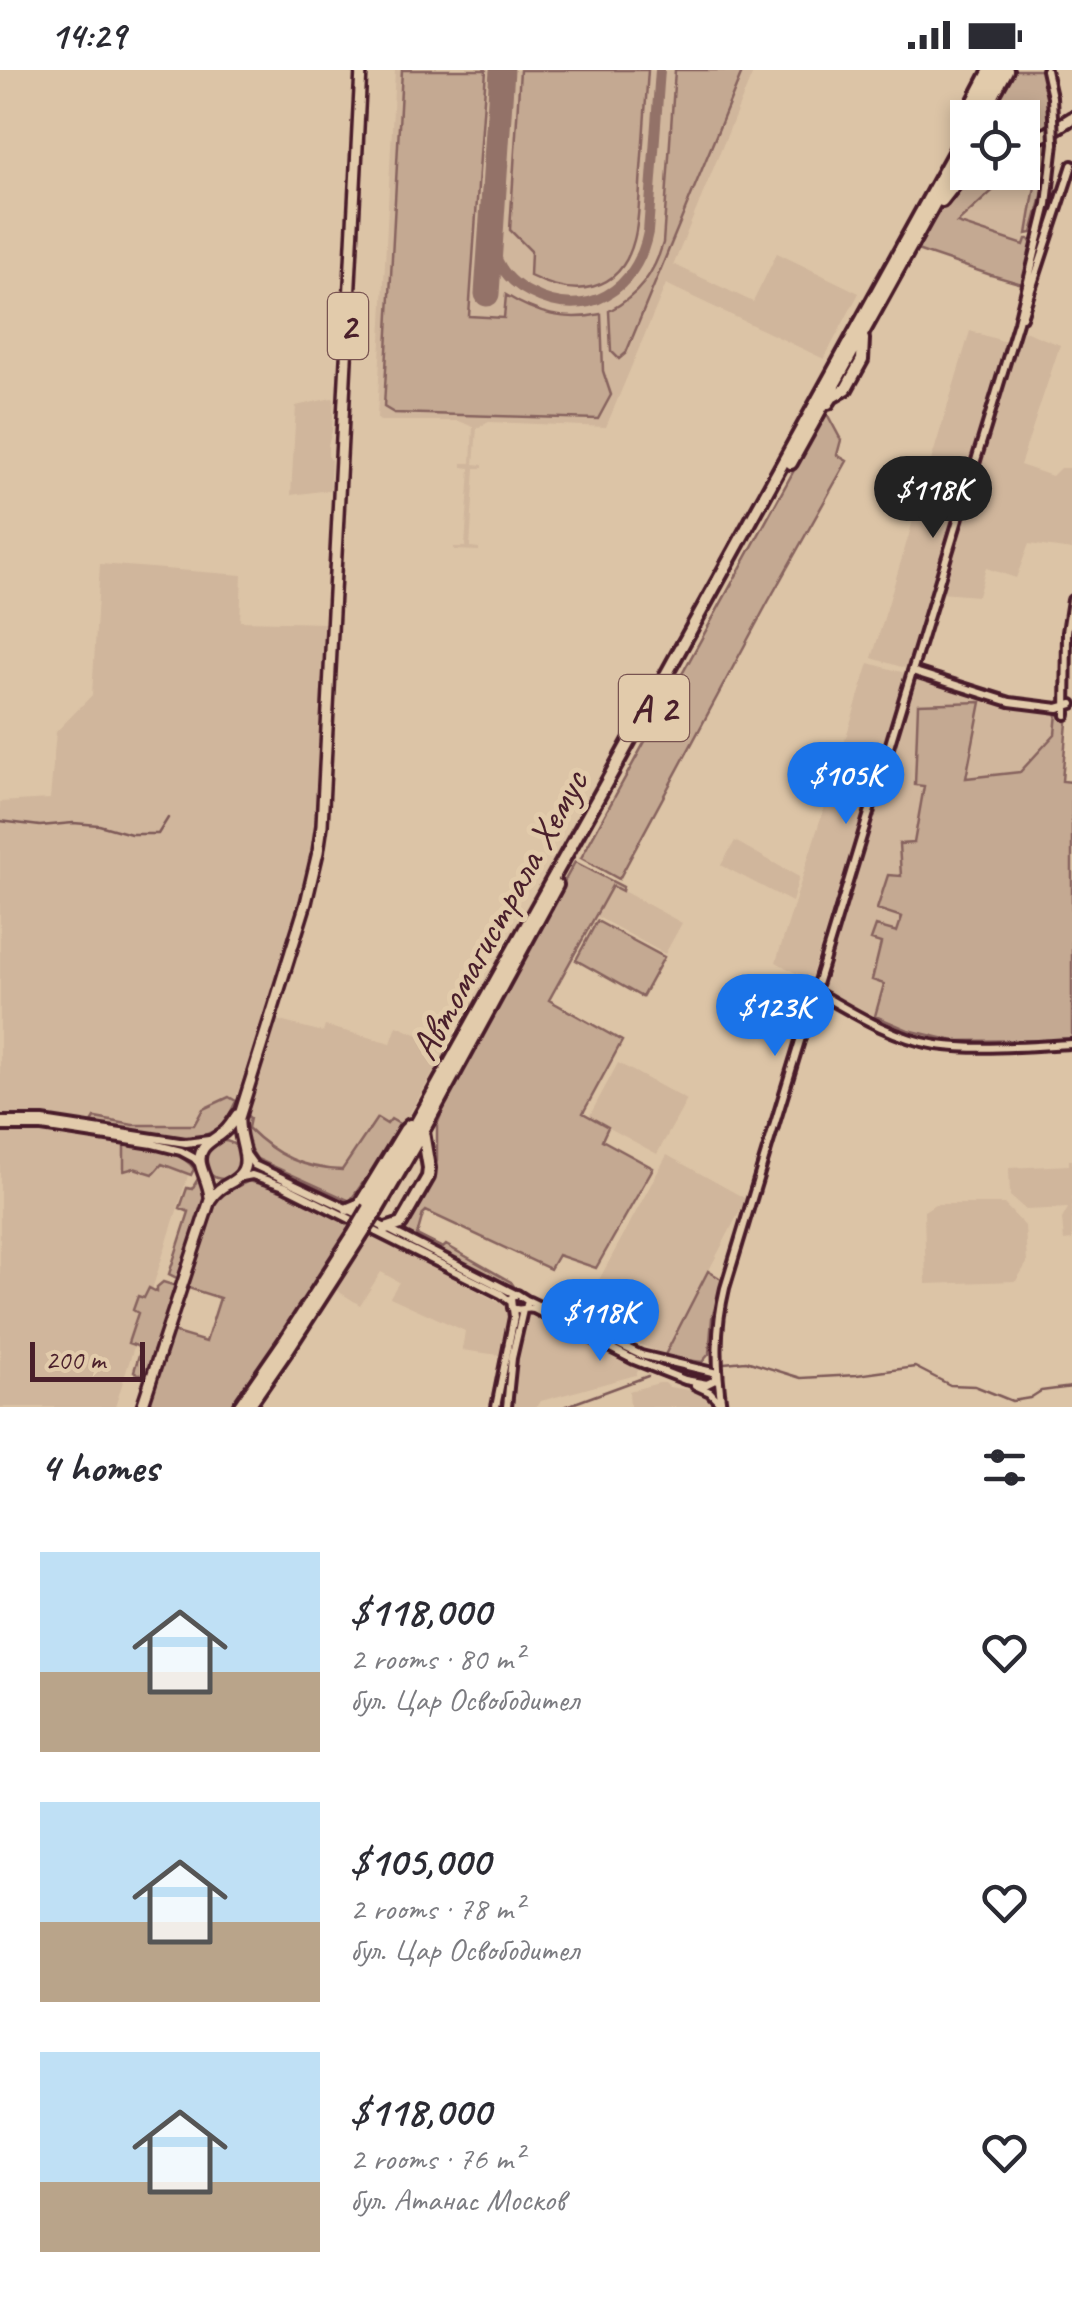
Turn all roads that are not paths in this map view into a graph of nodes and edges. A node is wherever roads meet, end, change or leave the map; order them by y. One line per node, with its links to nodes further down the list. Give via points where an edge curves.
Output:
1 (361, 70): 27 (main road, 2, via 322,825 306,903)
2 (990, 70): 14 (highway)
3 (999, 70): 6 (highway)
4 (1007, 70): 7 (highway)
5 (1046, 70): 18 (main road, bridge, via 1054,144)
6 (982, 100)
7 (991, 100)
8 (1072, 118): 9 (highway)
9 (1040, 136)
10 (950, 160): 14 (highway, Автомагистрала Хемус / A 2)
11 (1072, 165): 18 (main road)
12 (950, 176): 15 (highway, Автомагистрала Хемус / A 2)
13 (951, 190): 15 (highway)
14 (930, 197): 16 (highway, Автомагистрала Хемус / A 2)
15 (921, 228): 16 (highway, Автомагистрала Хемус / A 2)
16 (877, 300): 17 (highway); 20 (highway, Автомагистрала Хемус / A 2); 31 (highway, Автомагистрала Хемус / A 2)
17 (851, 322)
18 (1018, 322): 22 (main road)
19 (829, 364): 20 (highway)
20 (826, 384): 28 (highway, Автомагистрала Хемус / A 2)
21 (1072, 600): 23 (main road)
22 (912, 671): 23 (main road, via 1010,702); 25 (main road)
23 (1065, 705): 24 (main road)
24 (1069, 716)
25 (815, 991): 26 (main road, via 893,1032 935,1045); 47 (main road, via 725,1288)
26 (1072, 1044)
27 (242, 1107): 32 (main road, 2); 33 (main road, 2, via 238,1131)
28 (422, 1114): 39 (highway, via 360,1204); 40 (highway, Автомагистрала Хемус / A 2)
29 (0, 1124): 30 (main road, via 43,1121)
30 (87, 1131): 32 (main road, via 186,1143); 36 (main road, via 169,1148)
31 (422, 1131): 34 (highway, Автомагистрала Хемус / A 2); 35 (highway)
32 (214, 1138): 33 (main road, via 230,1137); 36 (main road, 2, via 200,1154)
33 (244, 1150): 37 (main road, 2, via 245,1167); 39 (main road, via 254,1165)
34 (404, 1164): 35 (highway); 40 (highway, Автомагистрала Хемус / A 2)
35 (428, 1164): 41 (highway, via 428,1177)
36 (203, 1170): 37 (main road, via 216,1182); 38 (main road, 2)
37 (233, 1180): 38 (main road, 2); 45 (main road, via 252,1176 284,1186)
38 (210, 1200): 53 (main road, 2)
39 (348, 1210): 42 (main road)
40 (372, 1210): 43 (highway, Автомагистрала Хемус / A 2, bridge)
41 (400, 1224): 42 (highway); 44 (highway)
42 (386, 1229): 44 (main road)
43 (356, 1236): 54 (highway, Автомагистрала Хемус / A 2); 55 (highway, Автомагистрала Хемус / A 2)
44 (404, 1238): 45 (main road)
45 (512, 1301): 46 (main road); 46 (main road); 56 (main road)
46 (525, 1306): 48 (main road, via 642,1355); 50 (main road); 57 (main road)
47 (716, 1345): 48 (main road); 49 (main road)
48 (706, 1364): 49 (main road); 51 (main road, via 708,1379)
49 (718, 1374): 51 (main road); 52 (main road)
50 (685, 1380): 51 (main road); 52 (main road)
51 (700, 1384)
52 (722, 1406)
53 (142, 1407)
54 (239, 1407)
55 (248, 1407)
56 (496, 1407)
57 (507, 1407)

